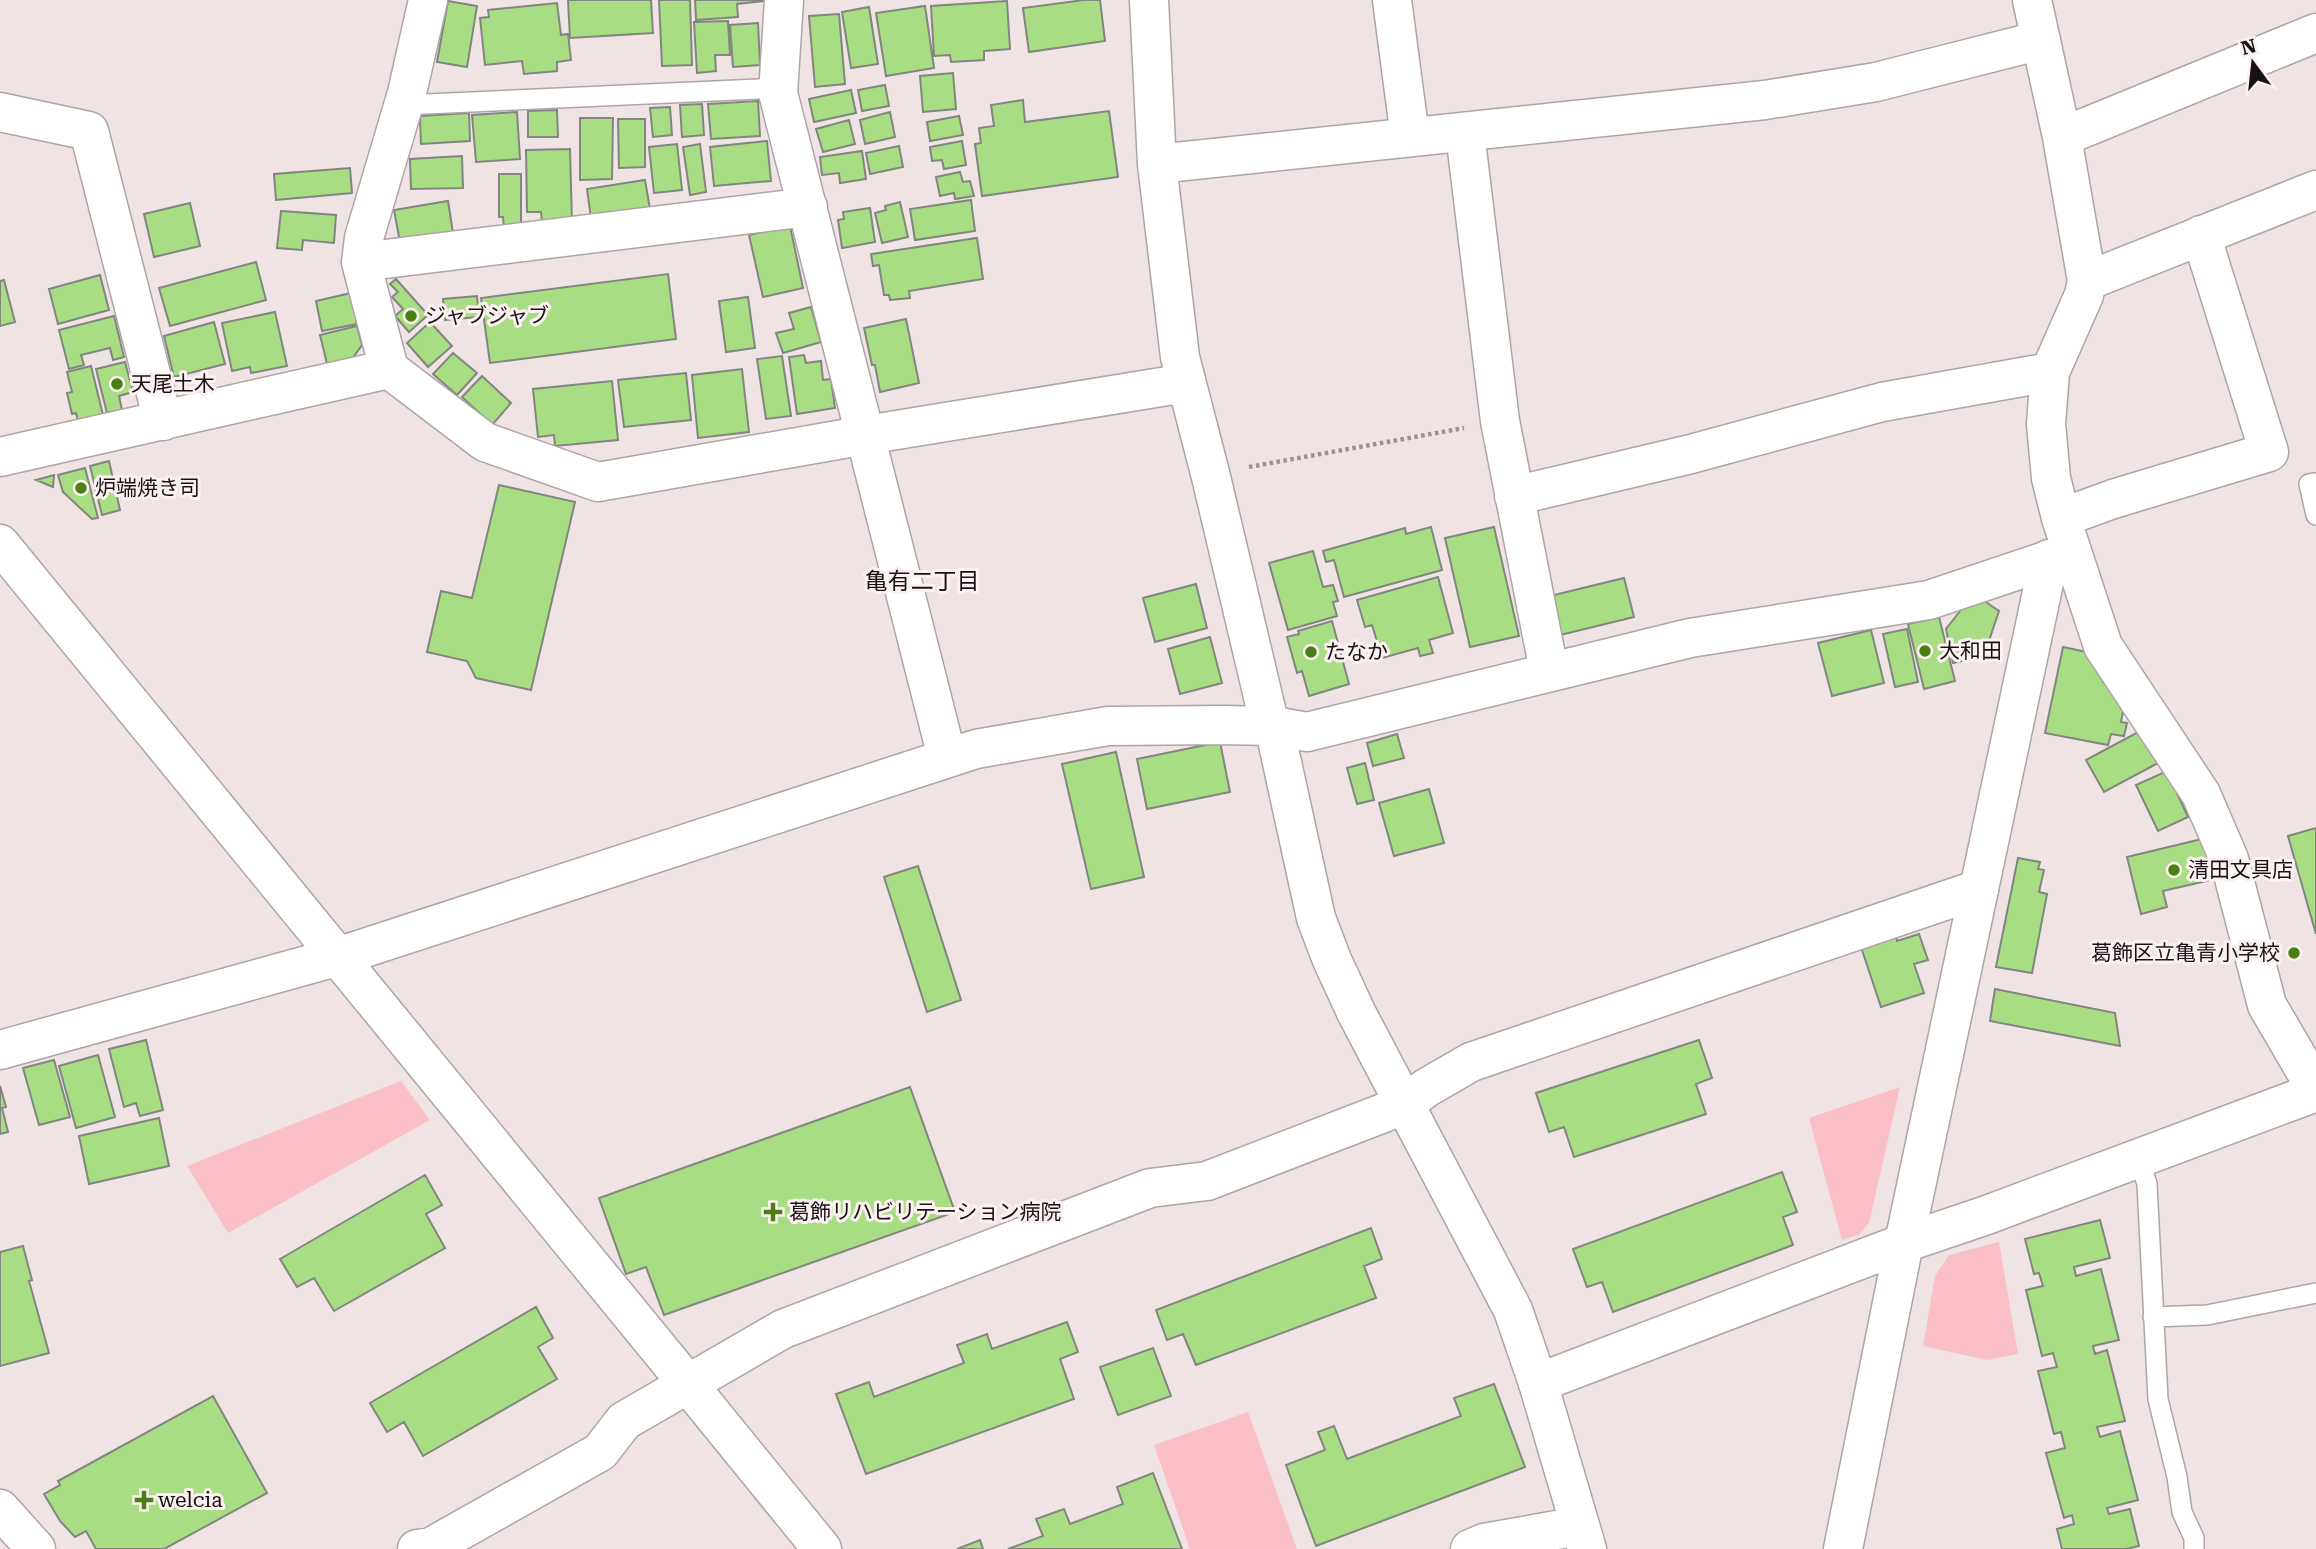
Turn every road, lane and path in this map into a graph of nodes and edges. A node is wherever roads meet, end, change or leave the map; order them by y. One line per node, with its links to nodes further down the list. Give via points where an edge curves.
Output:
1 (428, 0): 9 (street)
2 (784, 0): 8 (street)
3 (1149, 0): 14 (street)
4 (1392, 0): 13 (street)
5 (2032, 0): 7 (street)
6 (2316, 33): 12 (street)
7 (2041, 40): 11 (street, via 1876,82 1777,98); 12 (street)
8 (779, 88): 9 (lane); 16 (street)
9 (404, 105): 18 (street)
10 (0, 112): 23 (street, via 89,131)
11 (1465, 133): 13 (street); 24 (street)
12 (2062, 136): 19 (street)
13 (1410, 137): 14 (street)
14 (1157, 164): 22 (street)
15 (2316, 190): 17 (street)
16 (808, 207): 18 (street); 25 (street)
17 (2201, 235): 19 (street); 31 (street, via 2269,452 2113,499)
18 (361, 262): 20 (street)
19 (2087, 281): 21 (street)
20 (389, 369): 23 (street); 25 (street, via 485,442 598,482)
21 (2050, 372): 29 (street, via 1882,402); 31 (street, via 2046,424)
22 (1186, 383): 25 (street); 27 (street)
23 (163, 421): 26 (street)
24 (1500, 421): 27 (path, via 1268,461); 29 (street)
25 (866, 435): 35 (street)
26 (0, 457)
27 (1211, 477): 34 (street)
28 (2316, 483): 30 (lane, via 2309,484)
29 (1514, 496): 33 (street)
30 (2316, 515)
31 (2061, 543): 33 (street, via 1928,600 1690,638); 36 (street); 39 (street, via 2103,646 2202,794 2229,859 2267,1005)
32 (0, 544): 37 (street)
33 (1549, 671): 34 (street, via 1307,732)
34 (1272, 726): 35 (street, via 1108,726); 40 (street, via 1316,918 1332,961)
35 (947, 757): 37 (street)
36 (1979, 889): 40 (street, via 1471,1062); 42 (street)
37 (340, 957): 38 (street); 45 (street)
38 (0, 1050)
39 (2316, 1091): 41 (street)
40 (1404, 1105): 45 (street, via 1207,1181 1150,1188 795,1324); 46 (street, via 1513,1310)
41 (2139, 1159): 42 (street); 44 (lane, via 2147,1184)
42 (1904, 1243): 46 (street); 53 (street)
43 (2316, 1293): 44 (lane, via 2207,1315)
44 (2153, 1317): 54 (lane, via 2158,1399)
45 (687, 1383): 50 (street, via 624,1421 600,1452 431,1547); 51 (street)
46 (1538, 1383): 48 (street)
47 (0, 1509): 49 (street)
48 (1583, 1537): 52 (street, via 1484,1543)
49 (36, 1549)
50 (417, 1549)
51 (822, 1549)
52 (1470, 1549)
53 (1843, 1549)
54 (2194, 1549)

